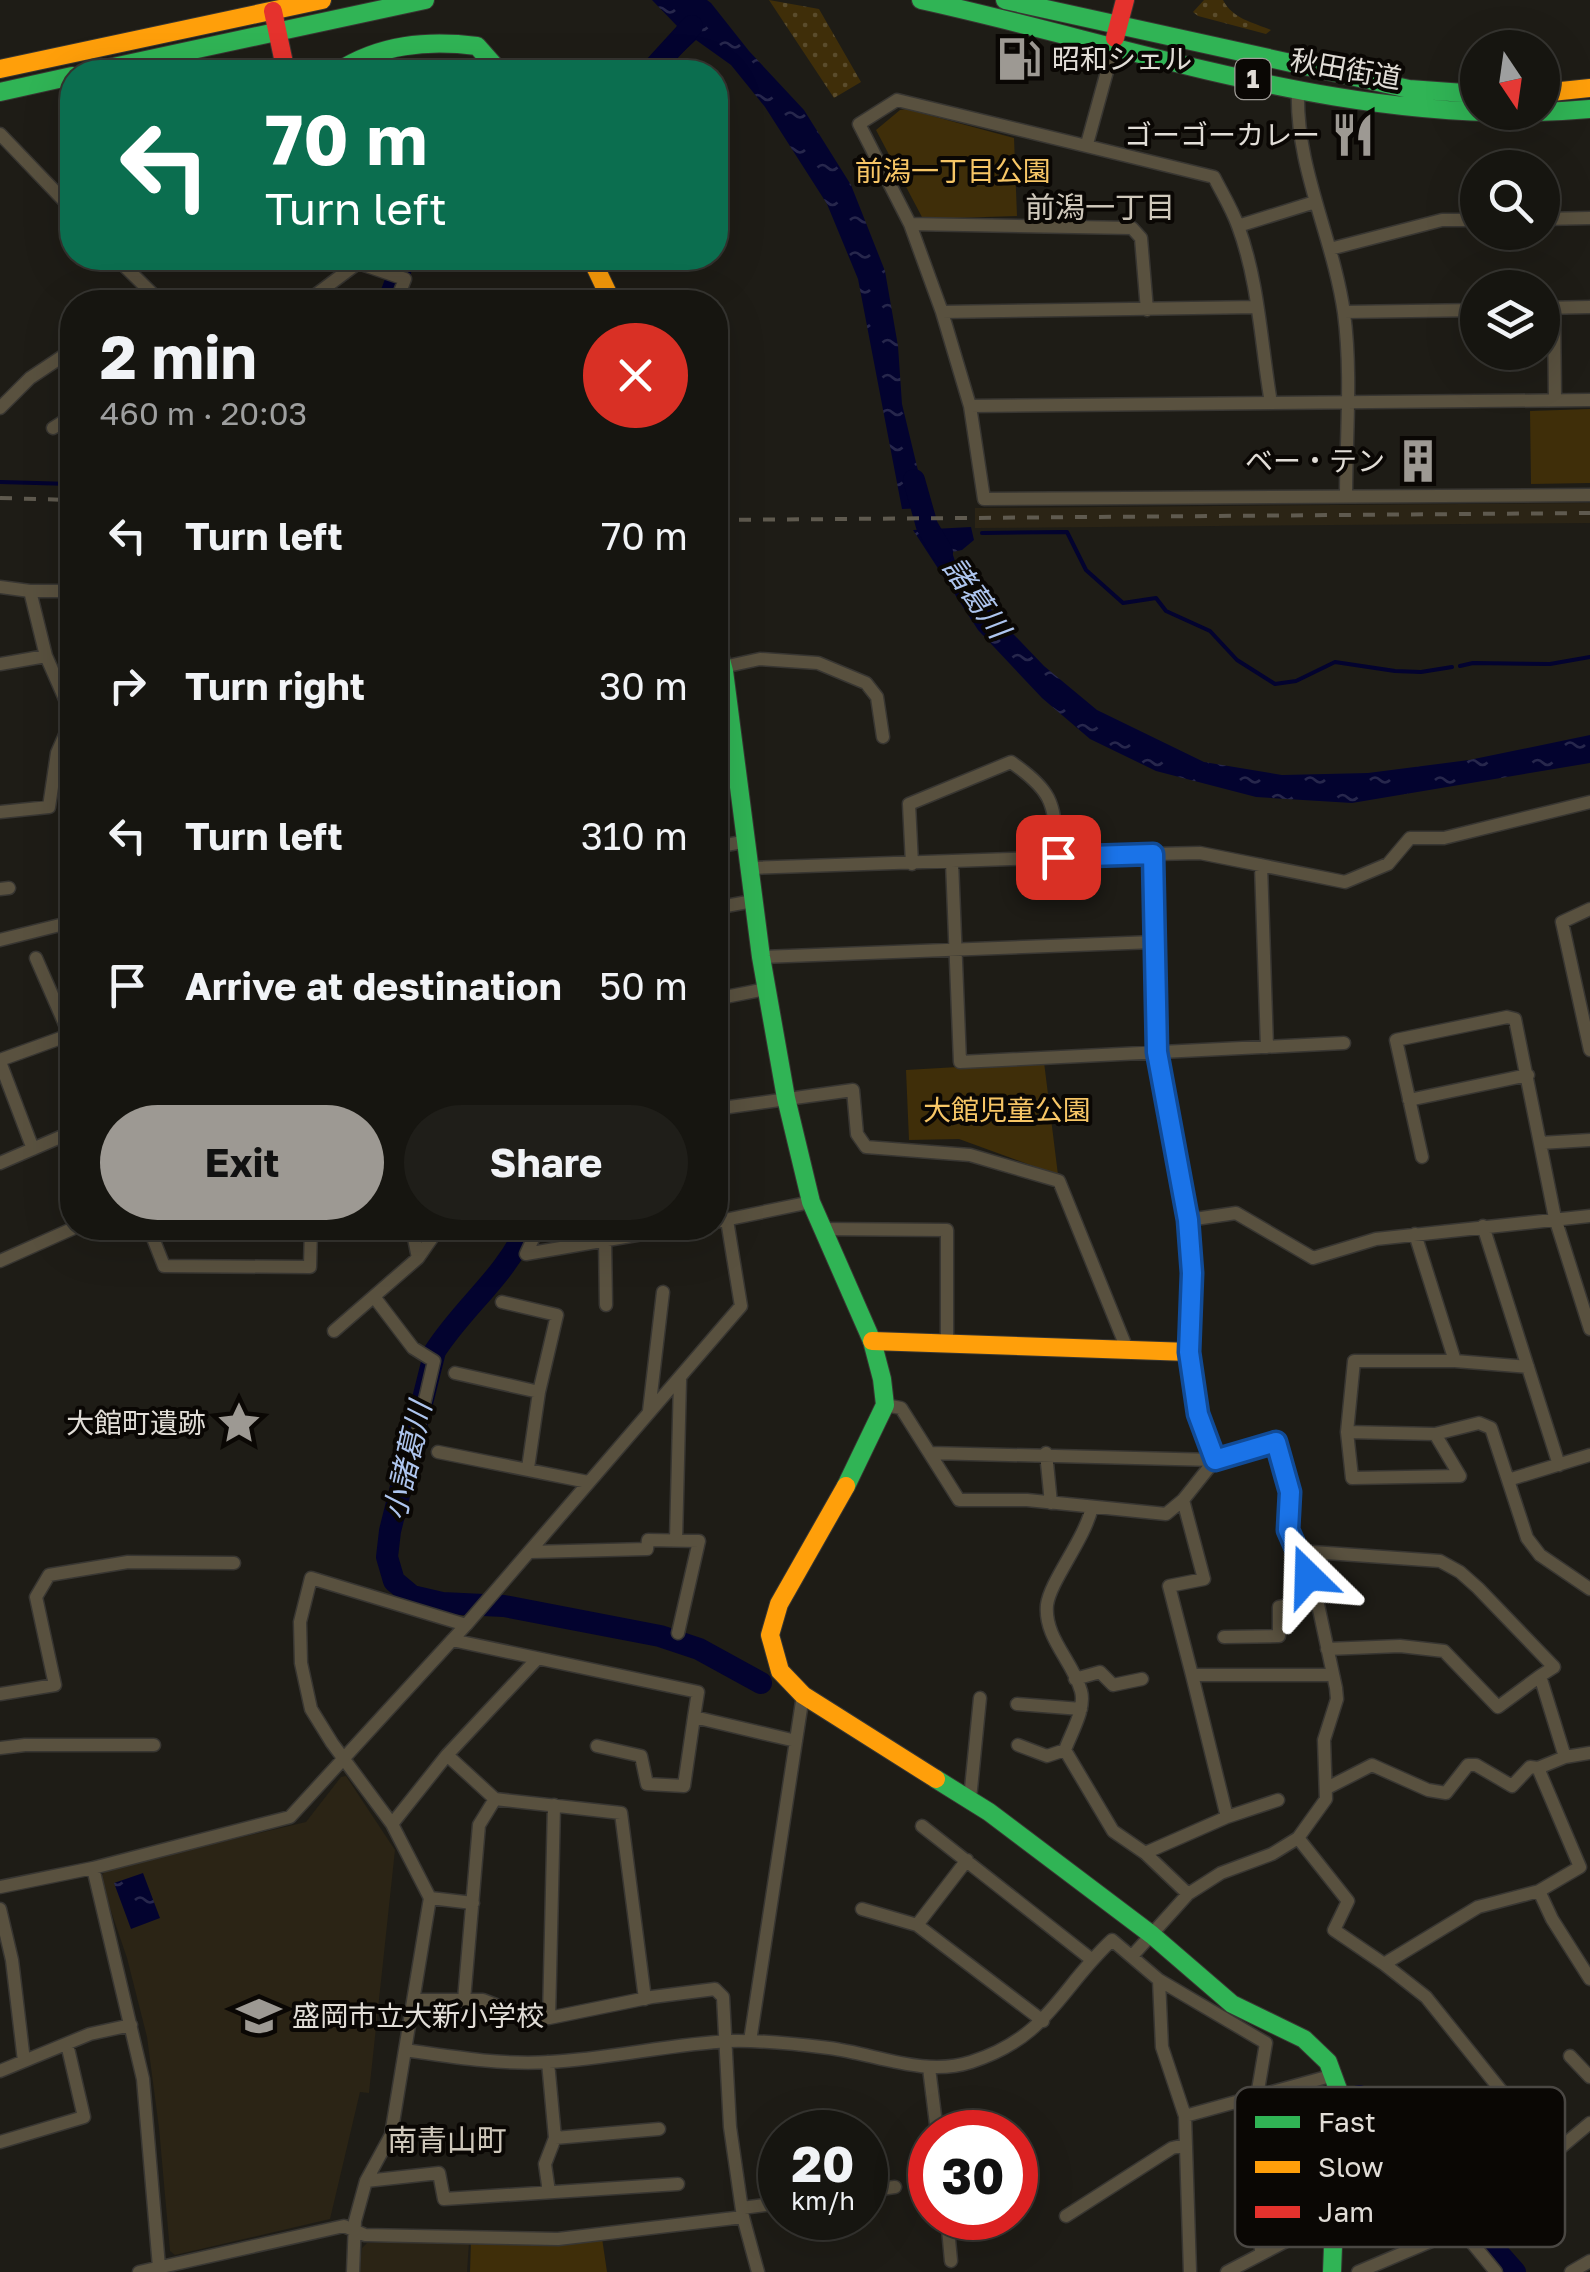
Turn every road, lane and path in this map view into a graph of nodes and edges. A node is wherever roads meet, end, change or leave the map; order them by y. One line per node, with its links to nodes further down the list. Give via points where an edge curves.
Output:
1 (322, 0): 6 (street)
2 (426, 0): 8 (street)
3 (922, 0): 9 (street, 秋田街道 / 1)
4 (1006, 0): 7 (street, 秋田街道 / 1)
5 (1125, 0): 7 (street)
6 (273, 11): 8 (street); 14 (street)
7 (1118, 26): 9 (street); 20 (street, 秋田街道 / 1, via 1410,89)
8 (277, 32): 10 (street); 11 (street)
9 (1114, 46): 17 (street, 秋田街道 / 1); 23 (street)
10 (146, 60)
11 (283, 60)
12 (358, 60): 13 (street, via 390,47 460,44 477,46)
13 (489, 60)
14 (0, 69)
15 (60, 79): 19 (street)
16 (1590, 88): 18 (street)
17 (1298, 89): 21 (street, 秋田街道 / 1, via 1470,114); 25 (street, via 1299,141)
18 (1560, 91)
19 (0, 92)
20 (1460, 93)
21 (1590, 109)
22 (0, 134): 24 (street)
23 (1087, 144): 29 (street, via 897,100 859,124); 30 (street, via 1214,177)
24 (60, 196)
25 (1315, 202): 30 (street); 31 (street)
26 (1590, 218): 27 (street)
27 (1560, 219)
28 (1460, 220): 31 (street)
29 (910, 224): 41 (street, via 1132,228 1141,238); 43 (street)
30 (1238, 226): 38 (street)
31 (1330, 249): 44 (street)
32 (127, 270): 35 (street)
33 (344, 270): 36 (street)
34 (379, 270): 37 (street, via 405,279)
35 (144, 290)
36 (320, 290)
37 (401, 290)
38 (1258, 307): 41 (street); 50 (street)
39 (1560, 308): 40 (street)
40 (1590, 308)
41 (1147, 310): 43 (street)
42 (1460, 310): 44 (street)
43 (942, 312): 51 (street)
44 (1344, 312): 49 (street)
45 (60, 358): 52 (street)
46 (1553, 370): 47 (street)
47 (1556, 400): 48 (street); 49 (street)
48 (1590, 400)
49 (1346, 402): 50 (street); 56 (street)
50 (1272, 403): 51 (street)
51 (970, 406): 56 (street, via 984,499)
52 (0, 408)
53 (60, 424): 54 (street)
54 (53, 428)
55 (1590, 495): 56 (street)
56 (1346, 496)
57 (0, 587): 59 (street)
58 (60, 591): 59 (street)
59 (30, 592): 61 (street)
60 (728, 654): 65 (street, via 818,663 866,683 876,696)
61 (46, 656): 62 (street); 63 (street)
62 (0, 664)
63 (60, 689)
64 (728, 716): 69 (street)
65 (882, 737)
66 (60, 746): 68 (street, via 50,807)
67 (1590, 802): 75 (street, via 1444,838 1410,838 1388,864 1345,882)
68 (0, 812)
69 (748, 841): 70 (street); 76 (street)
70 (728, 845)
71 (1153, 854): 72 (street); 75 (street, via 1200,852); 82 (street)
72 (1058, 857): 73 (street); 74 (street, via 1053,804 1037,780 1011,762 909,804)
73 (952, 862): 74 (street); 83 (street)
74 (912, 864): 76 (street)
75 (1260, 865): 91 (street)
76 (750, 868): 77 (street)
77 (753, 901): 78 (street); 84 (street)
78 (728, 906)
79 (1590, 909): 92 (street, via 1562,922)
80 (60, 925): 81 (street)
81 (0, 940)
82 (1154, 942): 83 (street); 93 (street)
83 (956, 950): 84 (street); 93 (street, via 960,1062)
84 (761, 957): 86 (street)
85 (36, 958): 88 (street)
86 (766, 989): 87 (street); 96 (street)
87 (728, 996)
88 (60, 1011)
89 (60, 1039): 94 (street)
90 (1344, 1043): 91 (street)
91 (1267, 1047): 93 (street)
92 (1590, 1050)
93 (1157, 1052): 109 (street)
94 (0, 1061): 102 (street)
95 (1528, 1075): 97 (street); 97 (street, via 1515,1019 1396,1040); 101 (street)
96 (786, 1098): 98 (street); 105 (street); 132 (street, via 854,1090 857,1134 866,1147 970,1155 1059,1180)
97 (1410, 1100): 103 (street)
98 (728, 1107)
99 (60, 1137): 102 (street)
100 (1590, 1140): 101 (street)
101 (1540, 1143): 107 (street)
102 (33, 1149): 104 (street)
103 (1422, 1157)
104 (0, 1163)
105 (810, 1202): 108 (street); 111 (street)
106 (1590, 1216): 107 (street)
107 (1555, 1218): 110 (street); 128 (street)
108 (728, 1220)
109 (1188, 1220): 113 (street, via 1236,1213 1313,1258); 133 (street)
110 (1483, 1226): 113 (street); 135 (street)
111 (822, 1229): 130 (street); 131 (street, via 947,1230)
112 (60, 1234): 123 (street)
113 (1415, 1234): 134 (street)
114 (154, 1240): 115 (street, via 164,1266 310,1266)
115 (311, 1240)
116 (414, 1240): 122 (street)
117 (430, 1240): 122 (street)
118 (532, 1240): 119 (street, via 526,1254)
119 (600, 1240)
120 (605, 1240): 127 (street)
121 (725, 1240): 137 (street, via 741,1306)
122 (418, 1258): 125 (street)
123 (0, 1260)
124 (663, 1292): 140 (street)
125 (375, 1298): 129 (street); 141 (street, via 413,1348 434,1361)
126 (502, 1302): 138 (street, via 557,1315)
127 (606, 1306)
128 (1590, 1330)
129 (334, 1331)
130 (872, 1341): 131 (street); 139 (street)
131 (947, 1344): 132 (street)
132 (1128, 1349): 133 (street)
133 (1189, 1352): 148 (street, via 1198,1414)
134 (1455, 1361): 135 (street); 142 (street, via 1354,1361)
135 (1528, 1367): 149 (street)
136 (455, 1374): 138 (street)
137 (680, 1380): 140 (street); 156 (street)
138 (540, 1392): 150 (street)
139 (885, 1405): 145 (street, via 901,1408); 174 (street, via 779,1604 770,1636 780,1670)
140 (649, 1412): 152 (street)
141 (418, 1430)
142 (1347, 1432): 143 (street); 143 (street, via 1352,1478 1460,1476)
143 (1435, 1434): 151 (street, via 1479,1423 1490,1428)
144 (438, 1452): 150 (street)
145 (930, 1453): 146 (street); 154 (street, via 959,1500)
146 (1046, 1453): 148 (street); 154 (street)
147 (1590, 1455): 149 (street)
148 (1215, 1460): 153 (street); 157 (street, via 1276,1442 1290,1492 1288,1530)
149 (1559, 1465): 151 (street)
150 (528, 1468): 152 (street)
151 (1508, 1480): 160 (street, via 1527,1538 1540,1555)
152 (588, 1482): 158 (street)
153 (1183, 1500): 155 (street, via 1166,1514); 168 (street, via 1204,1578 1169,1586)
154 (1051, 1503): 155 (street)
155 (1092, 1507): 172 (street, via 1047,1602 1048,1624)
156 (676, 1540): 158 (street, via 648,1540 647,1549); 163 (street, via 699,1541)
157 (1298, 1551): 161 (street); 170 (street, via 1440,1561 1478,1588 1554,1667)
158 (530, 1552): 162 (street)
159 (234, 1563): 173 (street, via 128,1562 48,1575 36,1597 55,1685)
160 (1590, 1589)
161 (1317, 1600): 164 (street, via 1279,1606 1278,1636); 166 (street)
162 (466, 1625): 165 (street); 188 (street, via 311,1578 300,1622 301,1663 311,1708)
163 (678, 1633)
164 (1224, 1637)
165 (452, 1640): 167 (street); 188 (street)
166 (1327, 1649): 169 (street); 170 (street, via 1444,1650 1498,1707)
167 (537, 1659): 178 (street, via 698,1692); 186 (street)
168 (1192, 1674): 169 (street); 195 (street)
169 (1331, 1675): 190 (street, via 1338,1699 1324,1740)
170 (1540, 1676): 187 (street)
171 (1142, 1679): 172 (street, via 1113,1686 1100,1672)
172 (1076, 1680): 177 (street)
173 (0, 1694)
174 (803, 1695): 179 (street); 192 (street)
175 (980, 1698): 192 (street)
176 (1017, 1704): 177 (street)
177 (1081, 1708): 184 (street)
178 (694, 1717): 179 (street); 182 (street, via 684,1786 647,1784 641,1756)
179 (796, 1742): 222 (street)
180 (154, 1745): 183 (street)
181 (1018, 1745): 184 (street, via 1046,1756)
182 (597, 1746)
183 (0, 1748)
184 (1065, 1750): 199 (street, via 1112,1830)
185 (1590, 1753): 187 (street)
186 (448, 1756): 191 (street); 196 (street)
187 (1565, 1756): 189 (street)
188 (345, 1759): 196 (street); 201 (street, via 290,1817)
189 (1538, 1768): 190 (street, via 1530,1767 1512,1786 1468,1765 1446,1794 1372,1765); 203 (street, via 1580,1867)
190 (1327, 1788): 198 (street)
191 (494, 1799): 194 (street); 206 (street, via 479,1825)
192 (970, 1800): 210 (street)
193 (1278, 1800): 195 (street)
194 (554, 1806): 216 (street, via 621,1813); 219 (street)
195 (1227, 1817): 199 (street)
196 (392, 1824): 205 (street)
197 (922, 1826): 200 (street)
198 (1298, 1838): 204 (street); 213 (street, via 1348,1901 1334,1930)
199 (1145, 1853): 204 (street)
200 (967, 1860): 209 (street); 212 (street)
201 (93, 1868): 202 (street); 221 (street)
202 (0, 1887)
203 (1539, 1891): 213 (street, via 1478,1907); 214 (street)
204 (1188, 1894): 210 (street)
205 (430, 1898): 206 (street); 217 (street)
206 (472, 1903): 218 (street)
207 (0, 1909): 227 (street)
208 (862, 1909): 209 (street)
209 (918, 1925): 220 (street)
210 (1152, 1935): 211 (street); 232 (street, via 1232,2004 1304,2039 1328,2062)
211 (1133, 1955): 212 (street, via 1112,1940); 215 (street)
212 (1091, 1960): 220 (street)
213 (1384, 1964): 237 (street, via 1426,1997)
214 (1590, 1979)
215 (1159, 1980): 233 (street, via 1266,2042); 240 (street, via 1162,2047)
216 (646, 1999): 219 (street); 223 (street, via 716,1989 723,1997)
217 (414, 2000): 218 (street); 225 (street)
218 (464, 2000): 219 (street)
219 (549, 2018)
220 (1043, 2020): 229 (street, via 978,2059)
221 (131, 2025): 224 (street); 265 (street, via 143,2079)
222 (750, 2041): 223 (street); 229 (street, via 832,2048)
223 (726, 2042): 228 (street); 253 (street)
224 (67, 2044): 227 (street); 244 (street, via 84,2117)
225 (405, 2050): 228 (street); 247 (street, via 391,2134)
226 (1570, 2056): 231 (street)
227 (24, 2061): 230 (street)
228 (548, 2062): 243 (street)
229 (929, 2068): 239 (street)
230 (0, 2071)
231 (1590, 2077)
232 (1337, 2084): 234 (street); 235 (street); 236 (street)
233 (1258, 2087)
234 (1317, 2087)
235 (1337, 2087)
236 (1340, 2087)
237 (1498, 2087)
238 (1235, 2102): 240 (street)
239 (934, 2110)
240 (1184, 2116): 246 (street)
241 (1590, 2123): 245 (street)
242 (659, 2128): 243 (street)
243 (555, 2138): 251 (street, via 545,2164)
244 (0, 2142)
245 (1565, 2143)
246 (1185, 2145): 254 (street); 269 (street)
247 (366, 2181): 251 (street, via 439,2173 444,2199); 255 (street)
248 (678, 2184): 251 (street)
249 (895, 2187): 250 (street)
250 (888, 2188)
251 (549, 2192)
252 (758, 2208): 253 (street)
253 (742, 2212): 255 (street, via 558,2239); 268 (street)
254 (1066, 2216)
255 (354, 2232): 265 (street, via 344,2226); 267 (street)
256 (949, 2240): 263 (street)
257 (1261, 2247): 262 (street)
258 (1273, 2247): 262 (street)
259 (1334, 2247): 271 (street)
260 (1415, 2247): 272 (street)
261 (1481, 2247): 273 (street)
262 (1261, 2253): 270 (street)
263 (951, 2261)
264 (1590, 2261): 274 (street)
265 (159, 2267): 266 (street)
266 (139, 2272)
267 (352, 2272)
268 (758, 2272)
269 (1190, 2272)
270 (1227, 2272)
271 (1332, 2272)
272 (1358, 2272)
273 (1496, 2272)
274 (1571, 2272)

